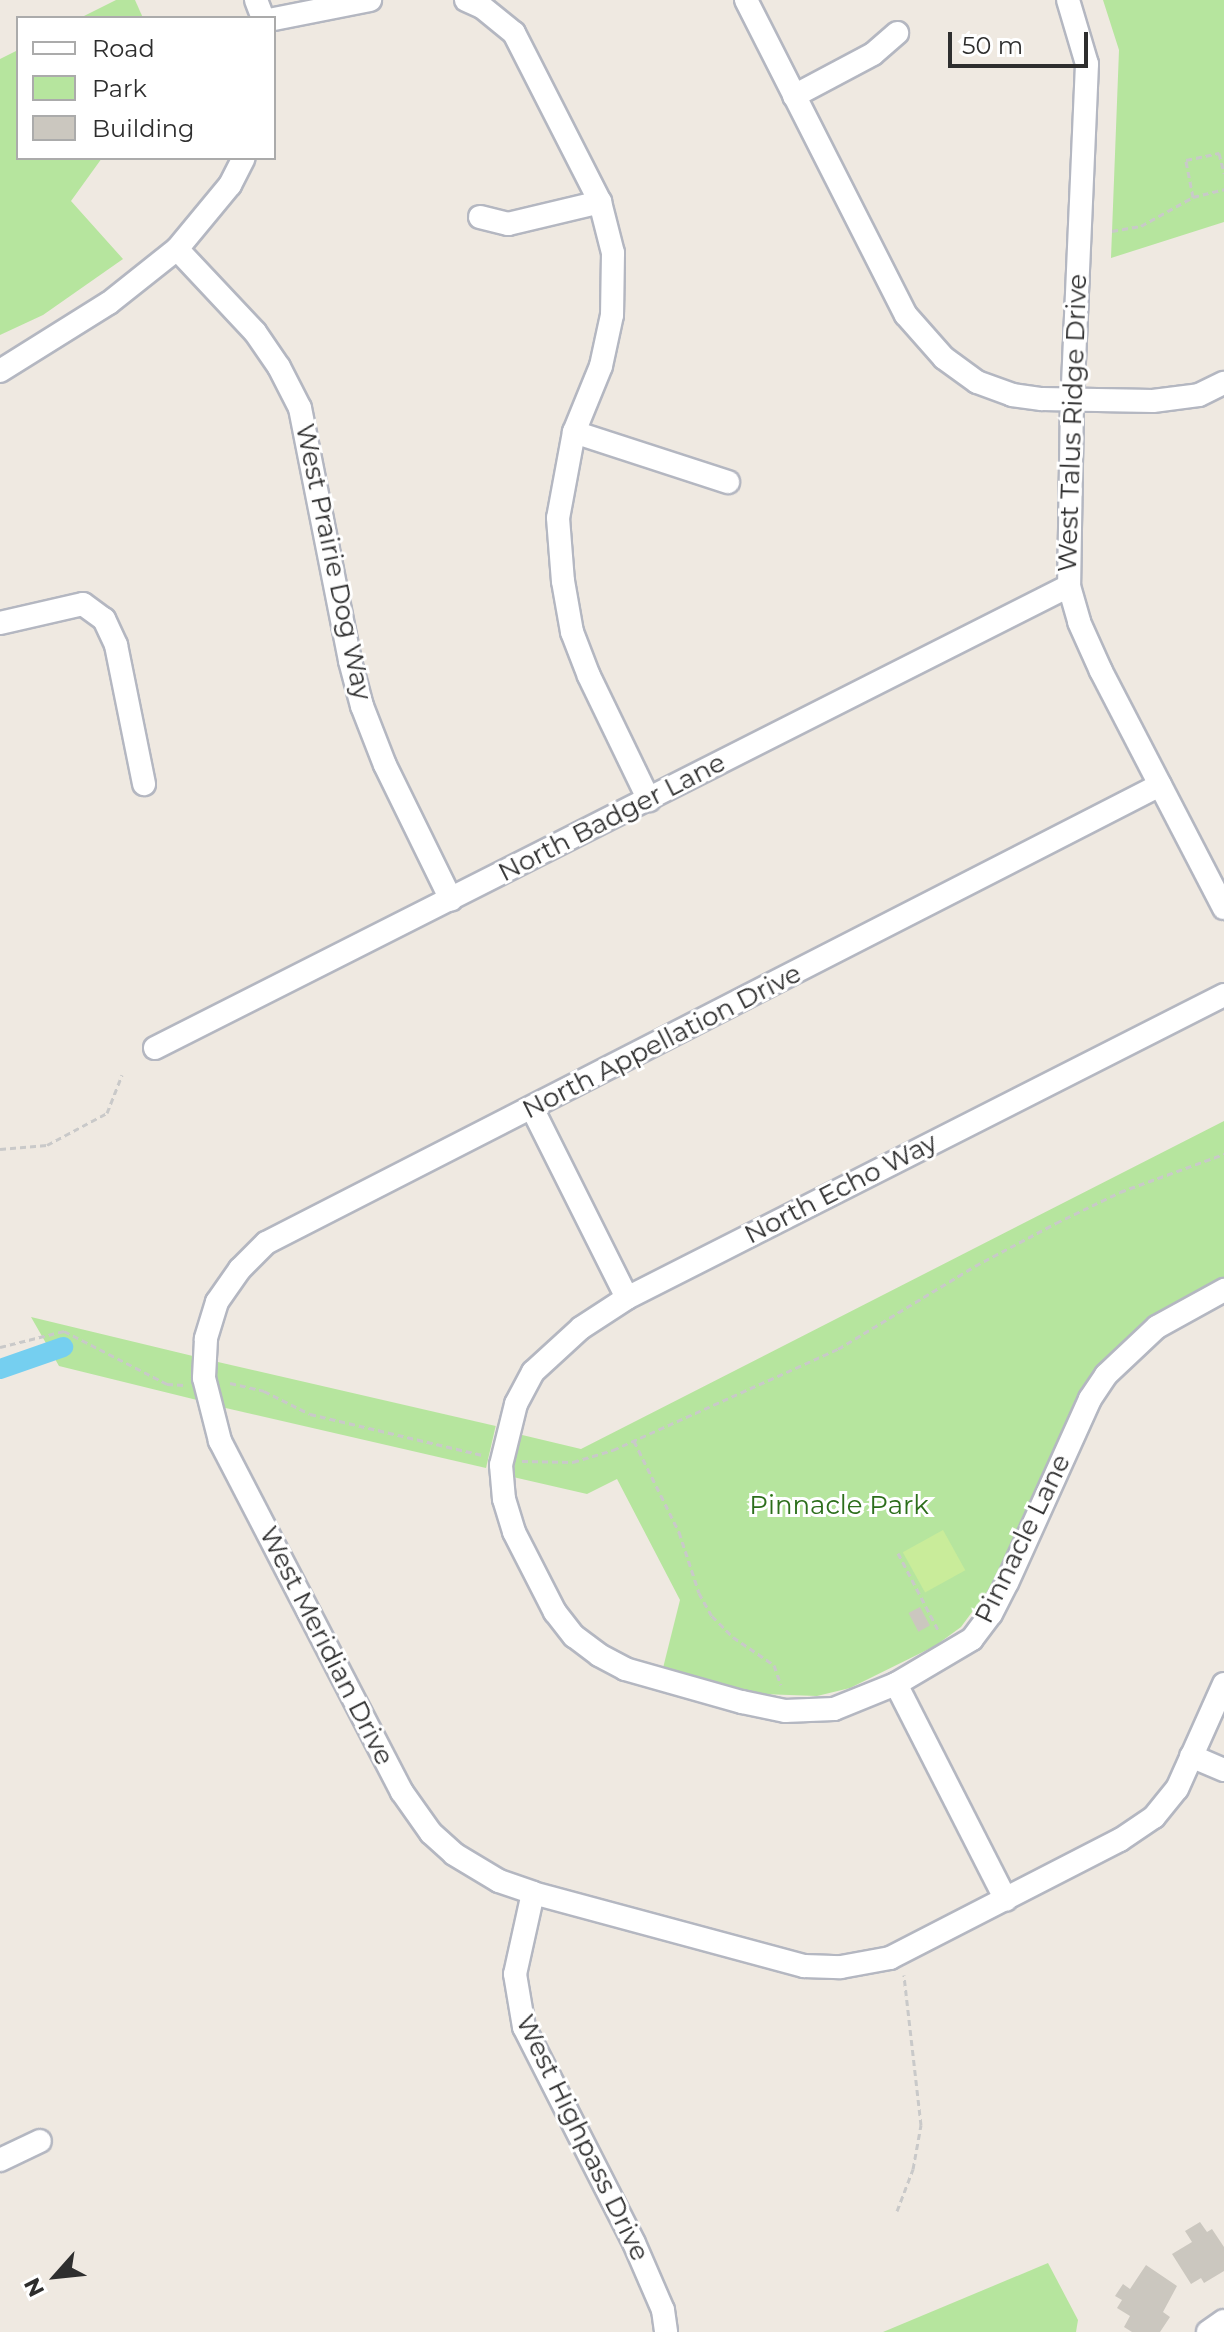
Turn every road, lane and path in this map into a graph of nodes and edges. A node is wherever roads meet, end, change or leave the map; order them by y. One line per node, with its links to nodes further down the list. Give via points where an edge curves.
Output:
1 (370, 0): 5 (street)
2 (746, 0): 7 (street)
3 (1068, 0): 18 (street, West Talus Ridge Drive, via 1087,64)
4 (477, 2): 12 (street, via 514,33)
5 (276, 19)
6 (897, 33): 7 (street, via 873,54)
7 (794, 96): 18 (street, via 900,304 923,338 977,382 1012,395)
8 (243, 160): 15 (street, via 230,185)
9 (1224, 173): 11 (path, via 1219,153 1186,160)
10 (1224, 189): 11 (path)
11 (1193, 197): 14 (path, via 1141,226)
12 (600, 202): 13 (street, via 508,224); 19 (street, via 613,253 612,315 601,366)
13 (480, 217)
14 (1112, 231)
15 (177, 249): 16 (street, via 109,303); 26 (street, West Prairie Dog Way, via 255,332 300,408 362,706)
16 (0, 371)
17 (1224, 383): 18 (street, via 1199,395 1153,401)
18 (1072, 401): 21 (street, West Talus Ridge Drive)
19 (574, 432): 20 (street); 25 (street, via 558,518 572,632)
20 (728, 482)
21 (1069, 586): 24 (street, West Talus Ridge Drive, via 1101,671); 25 (street, North Badger Lane)
22 (0, 623): 23 (street, via 83,604 104,619 116,645)
23 (144, 784)
24 (1160, 785): 27 (street, West Talus Ridge Drive); 31 (street, North Appellation Drive)
25 (649, 800): 26 (street, North Badger Lane)
26 (451, 900): 29 (street, North Badger Lane)
27 (1224, 908)
28 (1224, 995): 35 (street, North Echo Way)
29 (155, 1048)
30 (122, 1075): 32 (path, via 107,1113 47,1145)
31 (532, 1108): 35 (street); 36 (street, North Appellation Drive, via 266,1243 217,1302)
32 (0, 1149)
33 (1224, 1154): 41 (path, via 1120,1192 1056,1223 838,1349)
34 (1224, 1290): 45 (street, Pinnacle Lane, via 1157,1327 1106,1375 1090,1399 991,1614 972,1639)
35 (627, 1298): 40 (street, North Echo Way, via 581,1328 533,1372)
36 (206, 1339): 50 (street, West Meridian Drive, via 204,1378 220,1441 402,1792 431,1833 454,1854 499,1881)
37 (0, 1347): 39 (path, via 56,1331 71,1334 167,1384)
38 (230, 1383): 42 (path, via 264,1391 310,1414)
39 (184, 1385)
40 (506, 1435): 42 (street, Pinnacle Lane)
41 (634, 1441): 42 (path, via 573,1462); 47 (path, via 679,1532 712,1616 774,1665)
42 (502, 1459): 45 (street, Pinnacle Lane, via 504,1499 530,1569 574,1636 599,1655 625,1669 785,1711 834,1709)
43 (898, 1553): 44 (path)
44 (938, 1630)
45 (896, 1684): 51 (street)
46 (1224, 1684): 48 (street, West Meridian Drive)
47 (781, 1685)
48 (1191, 1756): 49 (street); 51 (street, West Meridian Drive, via 1177,1789 1154,1817)
49 (1224, 1770)
50 (533, 1893): 51 (street, West Meridian Drive, via 770,1960 841,1967 904,1952); 57 (street, West Highpass Drive, via 515,1974 524,2027 634,2243 663,2310)
51 (1006, 1900)
52 (902, 1963): 55 (path, via 921,2125 913,2169)
53 (40, 2141): 54 (street)
54 (0, 2160)
55 (897, 2211)
56 (1224, 2321): 58 (street)
57 (666, 2332)
58 (1208, 2332)

